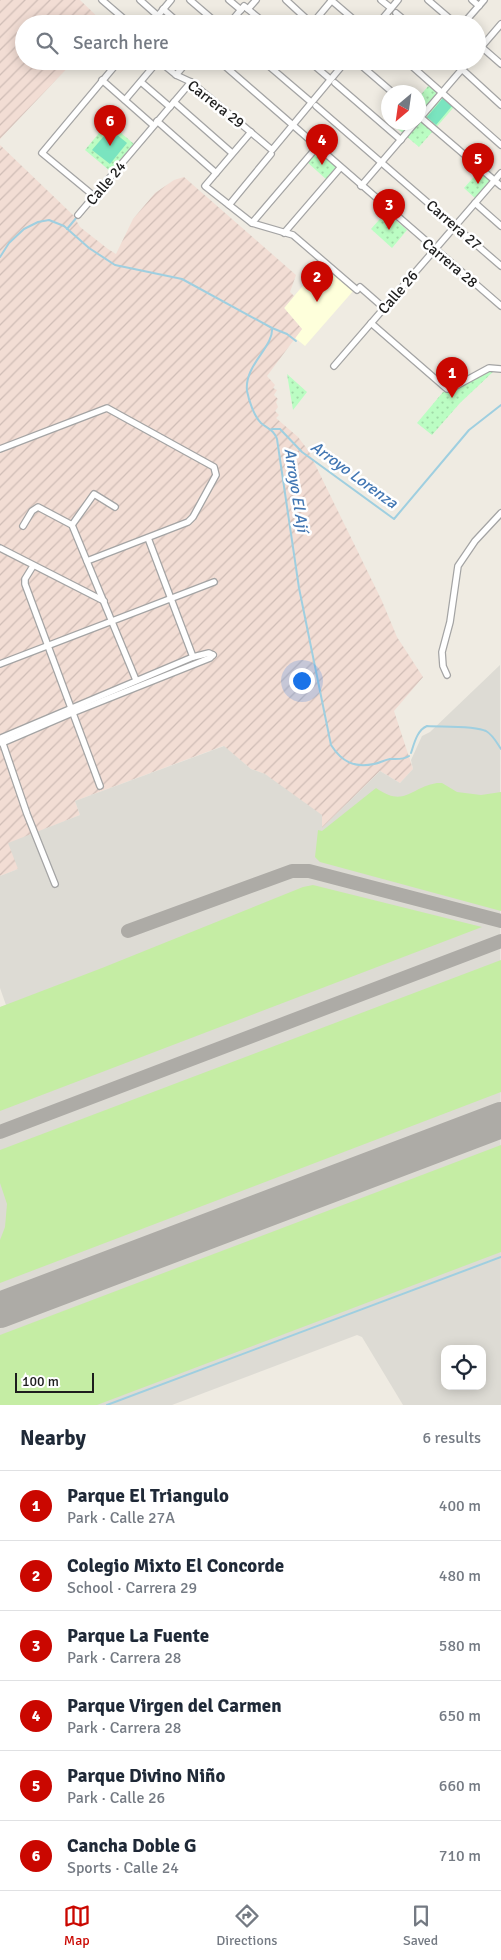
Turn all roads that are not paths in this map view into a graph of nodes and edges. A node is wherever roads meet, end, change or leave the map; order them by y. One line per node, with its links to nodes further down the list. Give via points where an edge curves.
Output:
1 (102, 0): 18 (street)
2 (140, 0): 19 (street)
3 (171, 0): 16 (street)
4 (190, 0): 22 (street)
5 (229, 0): 15 (street)
6 (256, 0): 15 (street)
7 (286, 0): 25 (street)
8 (332, 0): 26 (street); 27 (street)
9 (381, 0): 17 (street)
10 (398, 0): 17 (street)
11 (428, 0): 30 (street)
12 (472, 0): 14 (street)
13 (484, 0): 14 (street)
14 (479, 6): 31 (street)
15 (244, 8): 23 (street); 24 (street)
16 (163, 9): 20 (street); 21 (street)
17 (394, 10): 28 (street); 29 (street)
18 (120, 15)
19 (157, 15)
20 (159, 15)
21 (170, 15)
22 (208, 15)
23 (237, 15)
24 (254, 15)
25 (302, 15)
26 (320, 15)
27 (348, 15)
28 (388, 15)
29 (399, 15)
30 (446, 15)
31 (471, 15)
32 (501, 24): 33 (street)
33 (486, 40)
34 (486, 52): 35 (street)
35 (501, 63)
36 (111, 70): 48 (street)
37 (151, 70): 50 (street)
38 (170, 70): 47 (street, Carrera 29)
39 (180, 70): 47 (street)
40 (229, 70): 61 (street, Carrera 28)
41 (274, 70): 56 (street, Carrera 27)
42 (319, 70): 49 (street)
43 (340, 70): 49 (street)
44 (366, 70): 52 (street)
45 (416, 70): 53 (street)
46 (462, 70): 53 (street); 57 (street)
47 (176, 75): 51 (street, Carrera 29)
48 (102, 80): 54 (street); 76 (street, via 42,153)
49 (332, 81): 56 (street); 64 (street)
50 (141, 82): 54 (street); 55 (street)
51 (191, 82): 55 (street, Calle 24); 63 (street, Carrera 29)
52 (384, 85)
53 (442, 93): 58 (street); 65 (street)
54 (125, 100): 59 (street)
55 (172, 104): 59 (street, Calle 24); 68 (street)
56 (314, 104): 61 (street); 69 (street, Carrera 27)
57 (501, 104)
58 (426, 111)
59 (155, 123): 71 (street); 76 (street, Calle 24)
60 (426, 125): 73 (street)
61 (292, 126): 66 (street, Carrera 28); 67 (street)
62 (410, 130): 64 (street)
63 (251, 132): 67 (street, Carrera 29); 68 (street)
64 (402, 140): 69 (street)
65 (501, 145)
66 (316, 147): 70 (street, Carrera 28); 80 (street)
67 (272, 152): 78 (street)
68 (232, 153): 71 (street)
69 (382, 162): 74 (street); 81 (street, Carrera 27)
70 (340, 168): 74 (street, Carrera 28); 83 (street)
71 (216, 173): 78 (street, via 205,186)
72 (501, 173): 73 (street, Calle 26)
73 (495, 180): 75 (street); 77 (street, Calle 26)
74 (361, 186): 84 (street, Carrera 28)
75 (501, 186)
76 (94, 196): 79 (street, Calle 24)
77 (475, 203): 81 (street, Calle 26); 82 (street)
78 (229, 205): 80 (street)
79 (78, 215)
80 (252, 223): 83 (street)
81 (456, 226): 84 (street, Calle 26); 85 (street, Carrera 27)
82 (501, 226)
83 (284, 233): 87 (street, via 293,235)
84 (434, 250): 86 (street, Carrera 28); 87 (street, Calle 26)
85 (501, 266)
86 (501, 306)
87 (384, 308): 88 (street, Calle 26)
88 (371, 323): 89 (street, Calle 26); 90 (street, via 447,389 489,368)
89 (334, 366)
90 (501, 369)
91 (0, 449): 96 (street, via 107,408 214,467 216,475 191,520)
92 (115, 507): 94 (street, via 94,494)
93 (501, 514): 107 (street, via 475,541 458,566 441,658)
94 (72, 525): 95 (street, via 38,507); 98 (street)
95 (23, 526)
96 (148, 538): 98 (street); 101 (street)
97 (0, 548): 99 (street)
98 (87, 561): 102 (street)
99 (33, 566): 102 (street); 104 (street, via 25,584)
100 (214, 582): 101 (street)
101 (170, 598): 103 (street); 105 (street)
102 (104, 601): 103 (street)
103 (112, 622): 104 (street); 108 (street)
104 (48, 646): 106 (street); 109 (street)
105 (193, 658): 108 (street); 109 (street, via 209,653 213,655)
106 (0, 664)
107 (447, 675)
108 (136, 680): 109 (street)
109 (71, 711): 110 (street); 111 (street)
110 (1, 739): 112 (street)
111 (100, 786)
112 (56, 884)

